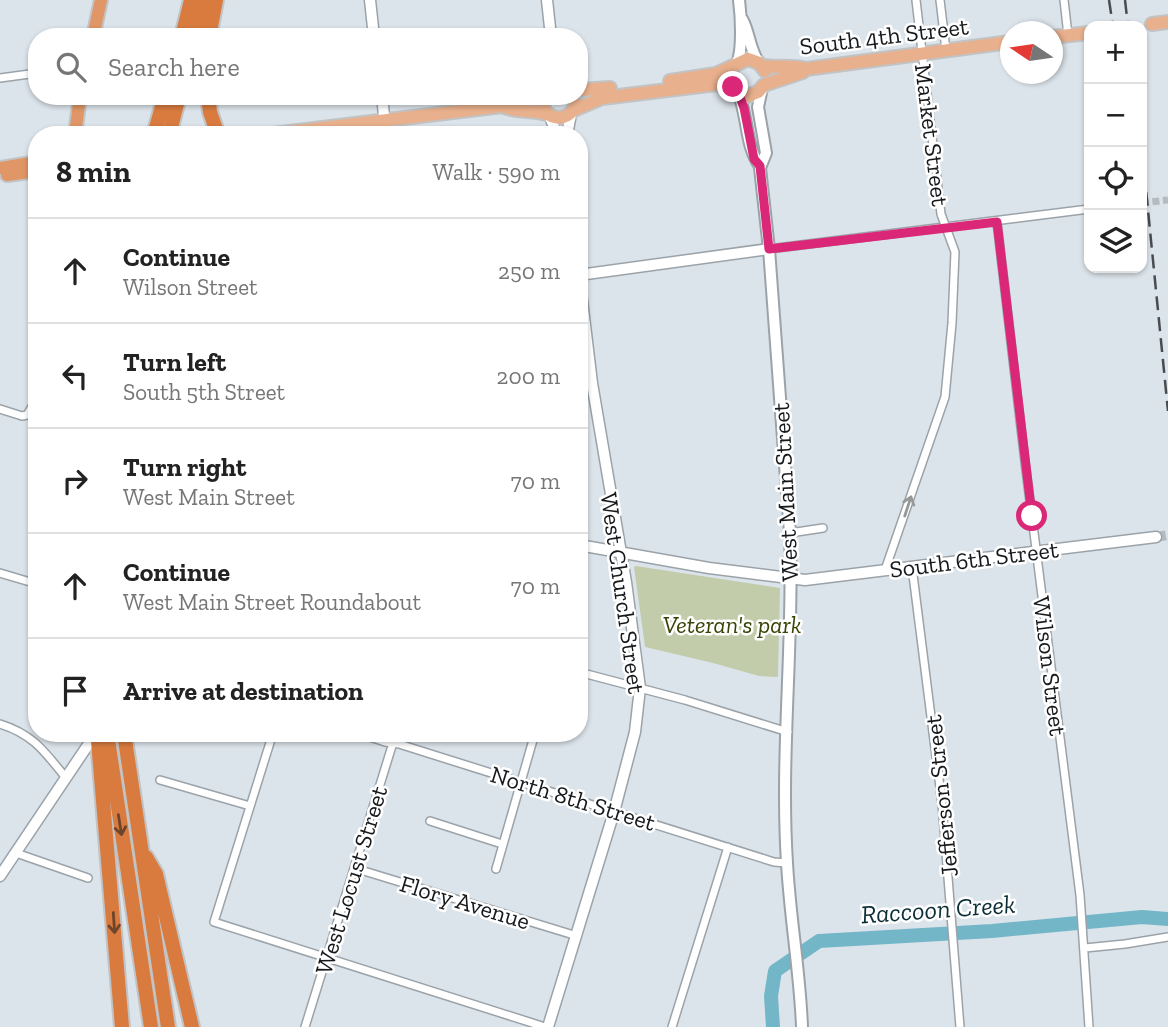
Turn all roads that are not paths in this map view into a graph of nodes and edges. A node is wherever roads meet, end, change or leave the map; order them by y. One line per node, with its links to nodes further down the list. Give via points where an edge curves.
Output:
1 (101, 0): 14 (highway)
2 (191, 0): 15 (highway)
3 (204, 0): 16 (highway)
4 (216, 0): 17 (highway)
5 (370, 0): 18 (street)
6 (547, 0): 19 (street)
7 (739, 0): 11 (main road)
8 (916, 0): 25 (street, Market Street)
9 (940, 0): 24 (street)
10 (1064, 0): 21 (street)
11 (742, 19): 26 (main road); 27 (main road, via 751,50)
12 (1168, 22): 13 (main road)
13 (1153, 24)
14 (95, 28)
15 (183, 28)
16 (197, 28)
17 (211, 28)
18 (373, 28)
19 (550, 28)
20 (1084, 33): 21 (main road)
21 (1068, 35): 22 (main road)
22 (1063, 36)
23 (1000, 43): 24 (main road, South 4th Street)
24 (946, 50): 25 (main road, South 4th Street)
25 (922, 54): 28 (main road, South 4th Street); 60 (street, Market Street, via 941,214)
26 (736, 64): 27 (main road, via 748,59); 32 (main road, via 716,74); 33 (main road, via 730,78)
27 (761, 64): 28 (main road, South 4th Street); 31 (main road, via 766,75)
28 (806, 69): 31 (main road)
29 (28, 74): 30 (street)
30 (0, 78)
31 (763, 87): 33 (main road, via 754,95); 54 (main road, via 758,107 766,153)
32 (588, 90)
33 (737, 92): 34 (main road, via 717,84); 54 (main road, via 754,159)
34 (588, 102)
35 (79, 105): 45 (highway)
36 (162, 105): 46 (highway)
37 (177, 105): 47 (highway)
38 (209, 105): 48 (highway)
39 (383, 105): 44 (street)
40 (542, 105): 43 (main road)
41 (502, 106): 43 (main road); 44 (main road)
42 (574, 106): 43 (main road, via 561,119); 52 (street)
43 (548, 115): 51 (street)
44 (385, 120): 49 (main road); 50 (street)
45 (76, 126)
46 (157, 126)
47 (171, 126)
48 (214, 126)
49 (337, 126)
50 (385, 126)
51 (553, 126)
52 (569, 126)
53 (28, 163): 55 (highway)
54 (760, 166): 61 (main road, West Main Street)
55 (0, 168)
56 (28, 173): 57 (highway)
57 (0, 176)
58 (1084, 210): 59 (street)
59 (997, 222): 60 (street); 70 (street, Wilson Street)
60 (947, 228): 61 (street); 73 (street, Market Street, one-way to 60, via 945,397 955,252)
61 (769, 249): 62 (street); 67 (main road, West Main Street)
62 (588, 274)
63 (588, 350): 71 (street, West Church Street)
64 (0, 409): 65 (street)
65 (28, 414)
66 (823, 528): 67 (street)
67 (790, 533): 75 (main road, West Main Street)
68 (1156, 537): 70 (street, South 6th Street)
69 (588, 547): 71 (street, South 6th Street)
70 (1036, 552): 72 (street, South 6th Street); 108 (street, Wilson Street)
71 (620, 554): 75 (street, South 6th Street); 78 (street, West Church Street)
72 (912, 567): 73 (street, South 6th Street); 120 (street, Jefferson Street, via 940,781)
73 (885, 570): 75 (street, South 6th Street)
74 (0, 573): 76 (street)
75 (791, 580): 80 (main road, West Main Street)
76 (28, 581)
77 (588, 674): 78 (street)
78 (640, 688): 80 (street); 95 (street, West Church Street, via 635,732)
79 (0, 724): 81 (street)
80 (788, 732): 101 (main road, West Main Street)
81 (28, 735)
82 (34, 742): 91 (street)
83 (91, 742): 91 (street)
84 (98, 742): 110 (highway, one-way to 110)
85 (108, 742): 114 (highway, one-way to 114)
86 (125, 742): 98 (highway)
87 (270, 742): 94 (street)
88 (390, 742): 90 (street, North 8th Street)
89 (532, 742): 93 (street)
90 (393, 743): 93 (street, North 8th Street); 102 (street, West Locust Street)
91 (66, 778): 100 (street)
92 (160, 780): 94 (street)
93 (520, 782): 95 (street, North 8th Street); 97 (street)
94 (250, 806): 109 (street, via 214,922)
95 (614, 812): 99 (street, North 8th Street); 106 (street, West Church Street)
96 (430, 821): 97 (street)
97 (502, 844): 103 (street)
98 (140, 847): 111 (highway); 115 (highway, via 156,874)
99 (728, 847): 101 (street, North 8th Street); 118 (street)
100 (16, 853): 104 (street); 105 (street)
101 (787, 863): 119 (main road, West Main Street)
102 (354, 868): 106 (street, Flory Avenue); 109 (street, West Locust Street)
103 (496, 869)
104 (0, 876)
105 (88, 878)
106 (577, 936): 117 (street, West Church Street)
107 (1168, 937): 108 (street)
108 (1085, 947): 121 (street, Wilson Street)
109 (326, 959): 116 (street, West Locust Street); 117 (street)
110 (121, 1011): 112 (highway); 113 (highway)
111 (169, 1023)
112 (114, 1027)
113 (122, 1027)
114 (151, 1027)
115 (192, 1027)
116 (305, 1027)
117 (547, 1027)
118 (673, 1027)
119 (802, 1027)
120 (960, 1027)
121 (1090, 1027)

